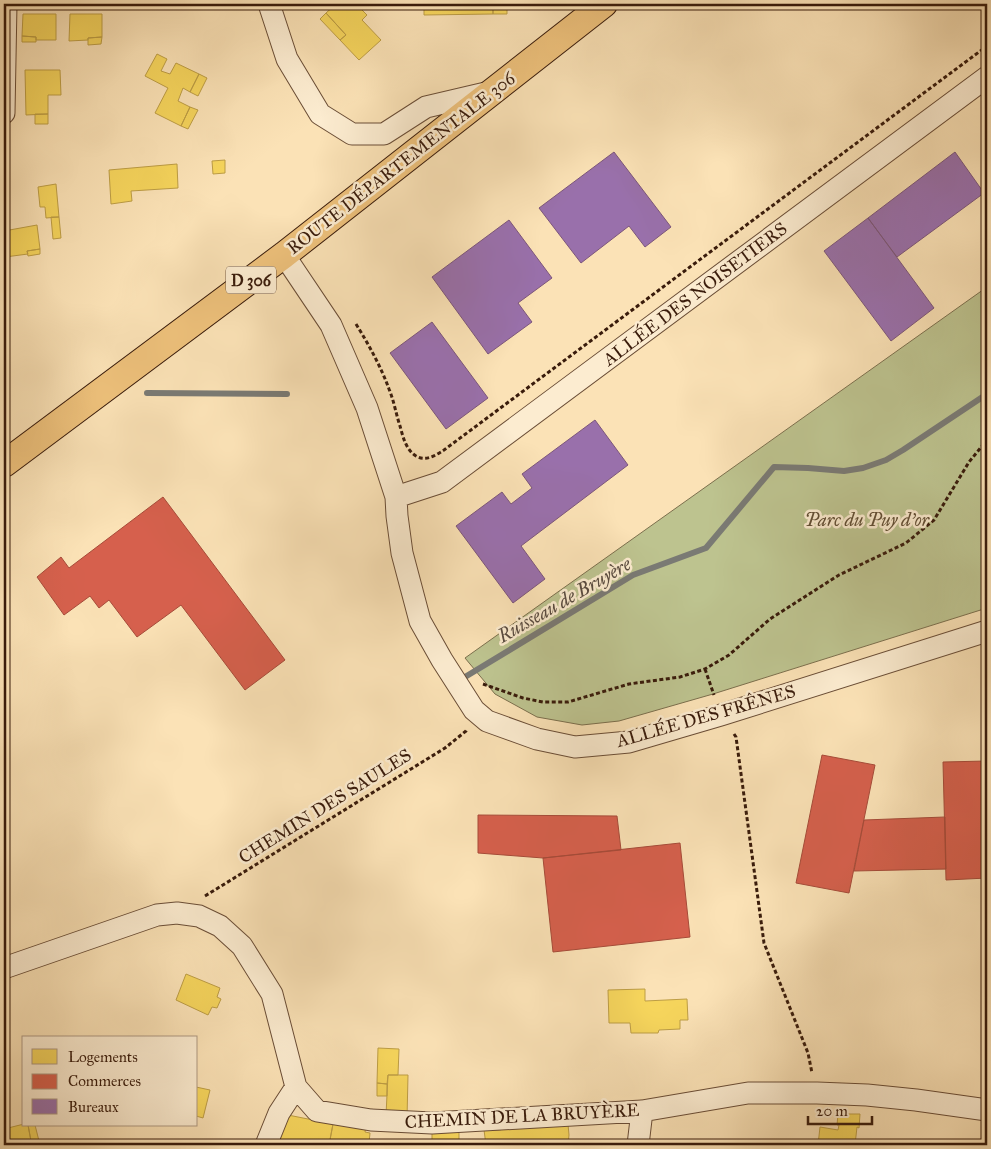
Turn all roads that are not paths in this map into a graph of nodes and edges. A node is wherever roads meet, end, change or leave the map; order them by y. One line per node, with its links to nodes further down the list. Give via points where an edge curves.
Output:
1 (6, 4): 6 (street)
2 (269, 4): 5 (street, via 287,59 320,114 352,134 384,134 426,107)
3 (604, 4): 5 (main road, ROUTE DÉPARTEMENTALE 306 / D 306)
4 (987, 77): 9 (street, ALLÉE DES NOISETIERS, via 442,482)
5 (495, 90): 7 (main road, ROUTE DÉPARTEMENTALE 306 / D 306)
6 (4, 113)
7 (284, 255): 8 (main road, ROUTE DÉPARTEMENTALE 306 / D 306); 9 (street, ALLÉE DES FRÊNES, via 331,325 367,408)
8 (4, 464)
9 (396, 497): 10 (street, ALLÉE DES FRÊNES, via 402,553 420,622 442,660 474,710 487,721 537,739 576,747 629,742)
10 (987, 631)
11 (4, 968): 12 (street, CHEMIN DE LA BRUYÈRE, via 157,915 199,916 220,926 242,946 272,994)
12 (296, 1086): 14 (street, CHEMIN DE LA BRUYÈRE, via 317,1111 371,1120 432,1123); 15 (street, via 279,1113)
13 (987, 1110): 14 (street, CHEMIN DE LA BRUYÈRE, via 867,1095 748,1093)
14 (642, 1111): 16 (street)
15 (266, 1145)
16 (638, 1145)

